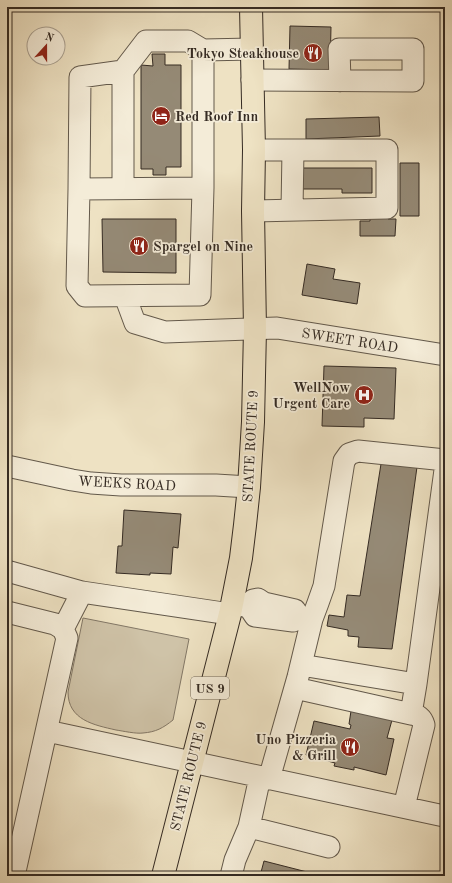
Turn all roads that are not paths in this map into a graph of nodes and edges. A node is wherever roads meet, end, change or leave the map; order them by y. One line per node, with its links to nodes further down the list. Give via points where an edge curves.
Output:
1 (251, 7): 2 (main road, STATE ROUTE 9 / US 9)
2 (252, 49): 3 (street); 5 (main road, STATE ROUTE 9 / US 9)
3 (203, 50): 4 (street, via 188,41 146,41); 10 (street)
4 (123, 71): 9 (street); 11 (street, via 80,76)
5 (252, 80): 6 (street); 7 (main road, STATE ROUTE 9 / US 9)
6 (340, 81)
7 (254, 150): 8 (street); 13 (main road, STATE ROUTE 9 / US 9)
8 (292, 150): 12 (street); 12 (street, via 387,150 387,208)
9 (123, 188): 10 (street); 11 (street)
10 (203, 188): 14 (street, via 200,295)
11 (79, 189): 14 (street, via 77,286 85,296)
12 (292, 210): 13 (street)
13 (253, 211): 15 (main road, STATE ROUTE 9 / US 9)
14 (125, 296): 15 (street, SWEET ROAD, via 135,323 165,332)
15 (256, 329): 16 (street, SWEET ROAD, via 276,328); 20 (main road, STATE ROUTE 9 / US 9)
16 (445, 355)
17 (445, 460): 25 (street, via 358,451 349,454 344,461 324,586 318,603)
18 (7, 466): 20 (street, WEEKS ROAD, via 98,484)
19 (445, 470): 28 (street)
20 (248, 487): 23 (main road, STATE ROUTE 9 / US 9)
21 (7, 571): 22 (street)
22 (82, 592): 23 (street); 26 (street)
23 (237, 608): 25 (street, via 255,616 293,621); 32 (main road, STATE ROUTE 9 / US 9)
24 (7, 612): 26 (street, via 55,624)
25 (306, 618): 27 (street)
26 (63, 629): 31 (street, via 68,638)
27 (300, 666): 28 (street); 29 (street)
28 (416, 684): 30 (street)
29 (295, 688): 30 (street); 33 (street)
30 (411, 714): 34 (street, via 422,719 424,725)
31 (47, 731): 32 (street); 38 (street)
32 (191, 762): 33 (street); 39 (main road, STATE ROUTE 9 / US 9)
33 (265, 778): 34 (street); 36 (street)
34 (404, 807): 35 (street)
35 (444, 816)
36 (249, 827): 37 (street); 40 (street)
37 (329, 847)
38 (14, 876)
39 (163, 876)
40 (231, 876)

